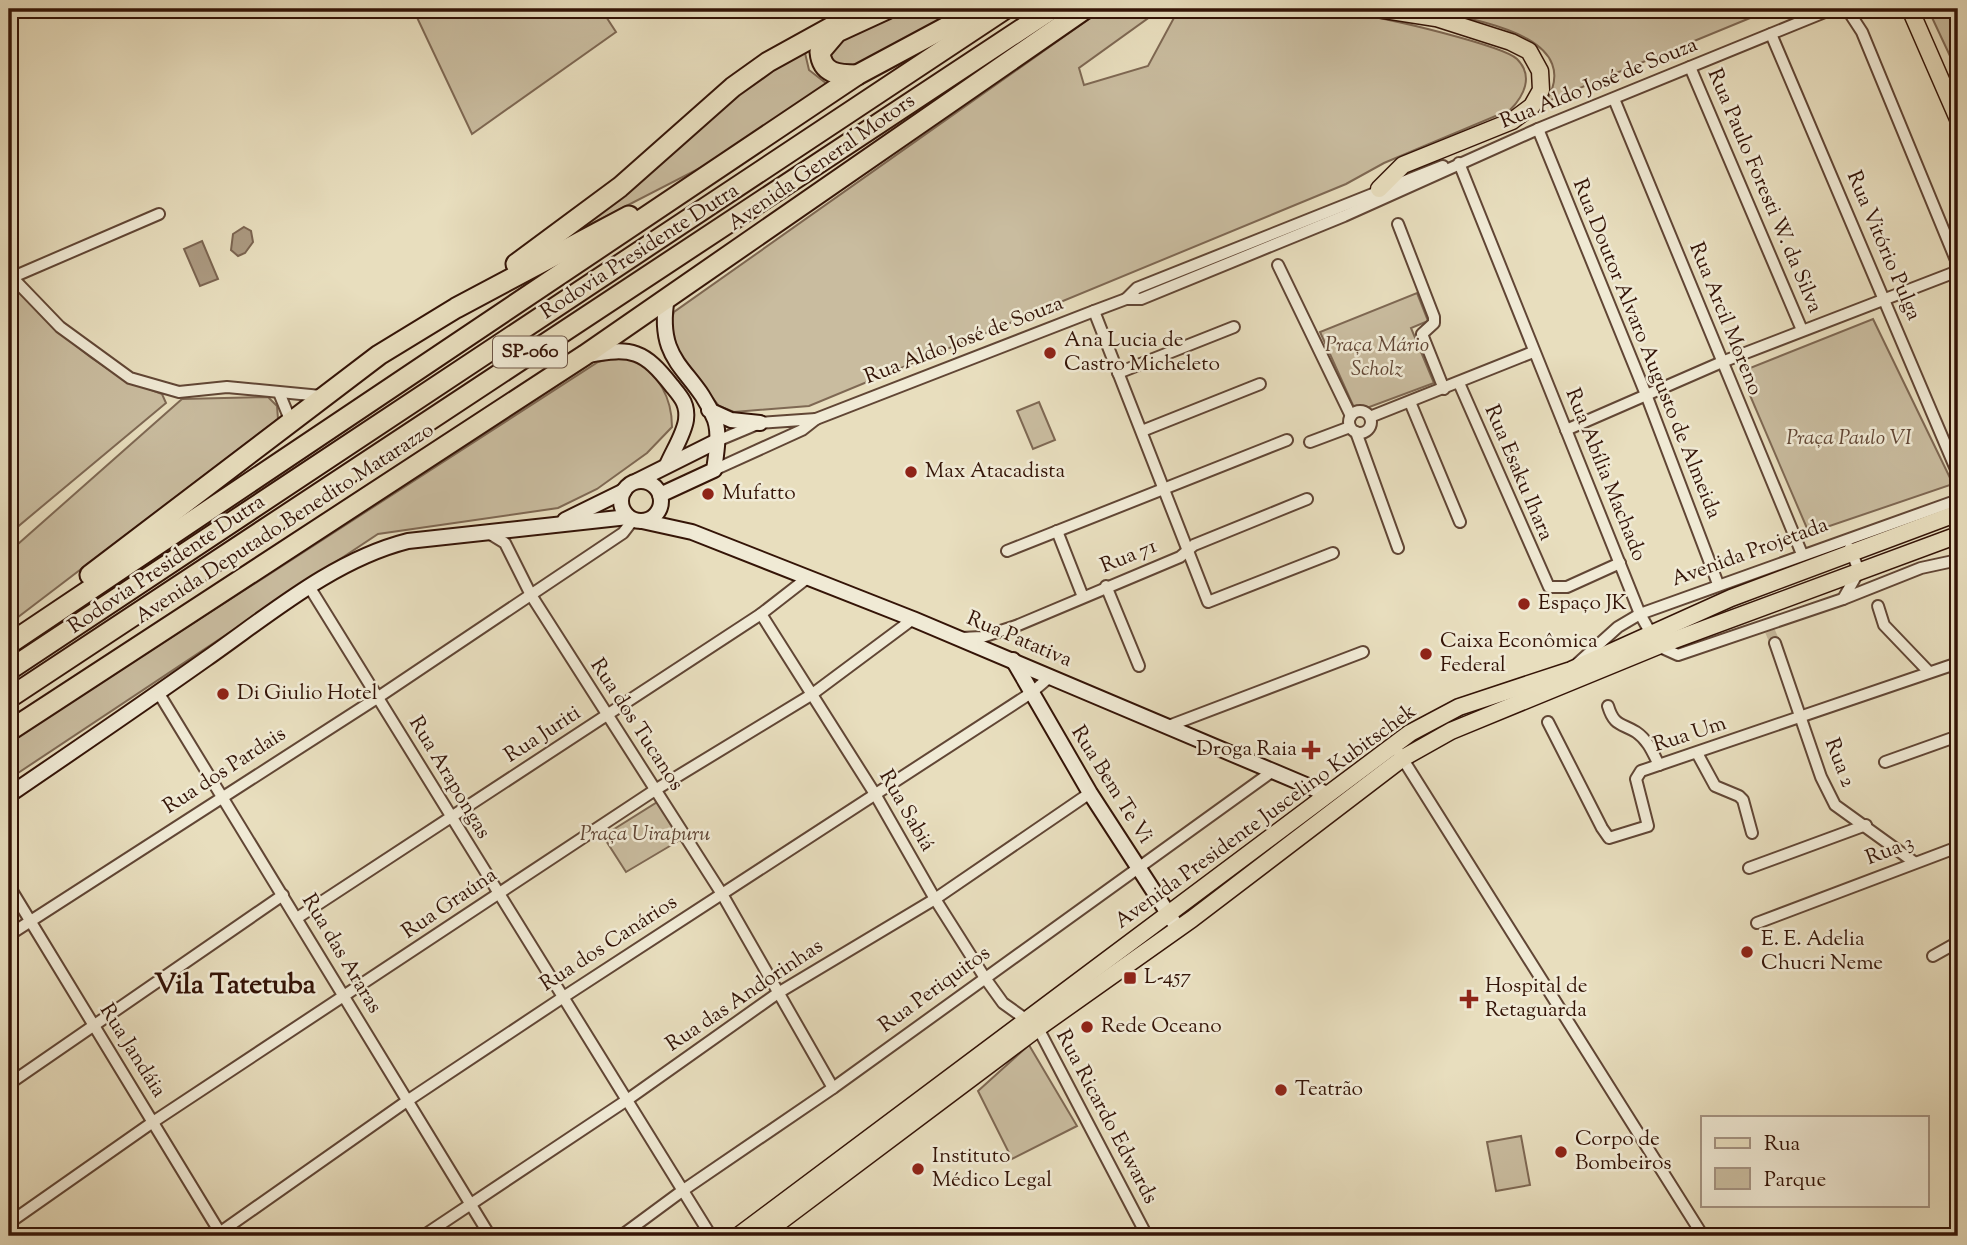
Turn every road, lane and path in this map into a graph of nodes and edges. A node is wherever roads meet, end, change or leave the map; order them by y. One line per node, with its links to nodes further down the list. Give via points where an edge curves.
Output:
1 (864, 9): 28 (highway, via 768,62 733,87 596,207)
2 (887, 9): 13 (highway, via 837,32 820,52 827,70)
3 (980, 9): 13 (highway)
4 (1005, 9): 102 (highway, Rodovia Presidente Dutra / SP-060)
5 (1052, 9): 109 (highway, Rodovia Presidente Dutra / SP-060)
6 (1084, 9): 25 (highway, Avenida General Motors)
7 (1378, 9): 19 (main road, via 1436,18 1511,42 1529,51 1540,71 1541,90 1532,106 1512,121 1403,165)
8 (1832, 9): 11 (street, Rua Aldo José de Souza)
9 (1848, 9): 23 (street, via 1862,32)
10 (1910, 9): 15 (main road)
11 (1771, 34): 12 (street, Rua Aldo José de Souza); 26 (street, Rua Vitório Pulga)
12 (1690, 67): 14 (street, Rua Aldo José de Souza); 31 (street, Rua Paulo Foresti W. da Silva)
13 (857, 75): 18 (highway)
14 (1614, 99): 16 (street, Rua Aldo José de Souza); 34 (street, Rua Arcil Moreno)
15 (1958, 119)
16 (1538, 129): 17 (street, Rua Aldo José de Souza); 41 (street, Rua Doutor Alvaro Augusto de Almeida)
17 (1459, 163): 19 (street, Rua Aldo José de Souza); 27 (street, Rua Aldo José de Souza, via 1141,299); 32 (street, Rua Abília Machado)
18 (727, 164): 28 (highway); 95 (highway)
19 (1379, 189): 27 (street, Rua Aldo José de Souza, via 1137,288)
20 (159, 214): 24 (street)
21 (1398, 225): 38 (street, via 1434,317 1422,334)
22 (1278, 265): 48 (street)
23 (1958, 268): 26 (street)
24 (11, 275): 39 (street, via 60,327 131,378 179,392 227,387)
25 (667, 297): 33 (highway, Avenida General Motors); 43 (main road, via 663,320 666,346)
26 (1884, 298): 31 (street); 56 (street, Rua Vitório Pulga)
27 (1126, 299): 29 (street, Rua Aldo José de Souza)
28 (456, 308): 40 (highway, via 379,355)
29 (1094, 311): 35 (street); 45 (street, Rua Aldo José de Souza)
30 (1234, 327): 35 (street)
31 (1802, 330): 34 (street)
32 (1532, 352): 36 (street); 49 (street, Rua Abília Machado)
33 (585, 355): 54 (main road, via 618,350 639,353 653,362 686,404 686,422); 116 (highway, Avenida Deputado Benedito Matarazzo)
34 (1722, 362): 41 (street); 76 (street, Rua Arcil Moreno)
35 (1118, 373): 50 (street)
36 (1459, 383): 38 (street); 78 (street, Rua Esaku Ihara, via 1549,587 1586,580)
37 (1260, 384): 50 (street)
38 (1444, 389): 42 (street)
39 (280, 395): 40 (street); 46 (street)
40 (324, 396): 46 (highway)
41 (1647, 397): 49 (street); 81 (street, Rua Doutor Alvaro Augusto de Almeida)
42 (1410, 402): 44 (street); 65 (street)
43 (709, 410): 47 (main road, via 731,420); 52 (main road, via 716,422)
44 (1370, 417): 48 (street, via 1360,411); 48 (street, via 1369,428 1363,432)
45 (816, 419): 47 (street, Rua Aldo José de Souza); 55 (street, Rua Aldo José de Souza, via 802,430)
46 (292, 422): 92 (highway)
47 (760, 423): 52 (street, Rua Aldo José de Souza)
48 (1352, 425): 53 (street); 72 (street)
49 (1566, 430): 78 (street, Rua Abília Machado)
50 (1142, 431): 58 (street)
51 (1287, 440): 58 (street)
52 (717, 441): 54 (main road); 55 (main road)
53 (1310, 442)
54 (667, 465): 57 (main road)
55 (714, 470): 60 (main road)
56 (1958, 474)
57 (636, 482): 59 (main road); 60 (main road, via 648,482)
58 (1164, 489): 67 (street); 74 (street)
59 (624, 491): 64 (main road, via 622,508); 66 (main road)
60 (661, 499): 64 (main road, via 653,517); 69 (main road, Rua Patativa, via 665,513)
61 (1307, 499): 74 (street, Rua 71, via 1194,545)
62 (1958, 500): 63 (street)
63 (1951, 516): 71 (main road, Avenida Presidente Juscelino Kubitschek)
64 (634, 519): 66 (main road); 69 (main road, Rua Patativa); 84 (street, Rua dos Pardais, via 624,533)
65 (1460, 522)
66 (554, 526): 68 (main road)
67 (1057, 531): 73 (street); 85 (street)
68 (487, 532): 83 (main road, via 378,549); 84 (street, Rua dos Tucanos, via 505,543)
69 (692, 532): 80 (main road, Rua Patativa)
70 (1958, 535): 79 (main road, Avenida Presidente Juscelino Kubitschek)
71 (1848, 545): 76 (street, Avenida Projetada); 79 (street); 94 (main road, Avenida Presidente Juscelino Kubitschek, via 1731,598)
72 (1398, 548)
73 (1007, 551)
74 (1188, 552): 75 (street, via 1208,603); 82 (street, Rua 71)
75 (1333, 553)
76 (1802, 554): 81 (street, Avenida Projetada)
77 (1958, 560): 86 (street, via 1920,568)
78 (1620, 564): 89 (street, Rua Abília Machado)
79 (1859, 571): 86 (street); 94 (main road, Avenida Presidente Juscelino Kubitschek)
80 (806, 579): 88 (street, Rua Juriti); 90 (main road, Rua Patativa)
81 (1718, 584): 89 (street, Avenida Projetada)
82 (1107, 586): 85 (street, Rua 71); 101 (street)
83 (310, 588): 106 (main road); 110 (street, Rua Arapongas)
84 (531, 595): 110 (street, Rua dos Pardais); 112 (street, Rua dos Tucanos)
85 (1083, 597): 91 (street, Rua 71)
86 (1843, 599): 94 (street, via 1769,628 1678,655)
87 (1878, 606): 104 (street, via 1884,625)
88 (761, 614): 108 (street, Rua Sabiá); 112 (street, Rua Juriti)
89 (1640, 614): 94 (street, Rua Abília Machado); 103 (street, Avenida Projetada, via 1618,626)
90 (913, 619): 93 (main road, Rua Patativa); 108 (street, Rua Graúna)
91 (1016, 626): 93 (street, Rua 71); 98 (street, via 998,638)
92 (9, 637)
93 (960, 638): 98 (main road, Rua Patativa)
94 (1655, 640): 103 (main road, Avenida Presidente Juscelino Kubitschek); 118 (main road, Avenida Presidente Juscelino Kubitschek)
95 (9, 643)
96 (1774, 643): 113 (street, Rua 2)
97 (1363, 652): 115 (street)
98 (997, 653): 99 (main road, Rua Patativa)
99 (1013, 660): 105 (main road, Rua Patativa); 107 (main road, Rua Bem Te Vi)
100 (1958, 663): 104 (street, Rua Um)
101 (1139, 666)
102 (9, 670)
103 (1571, 670): 118 (main road, Avenida Presidente Juscelino Kubitschek, via 1459,707)
104 (1929, 672): 113 (street, Rua Um)
105 (1051, 676): 107 (street, Rua dos Canários); 115 (main road, Rua Patativa)
106 (158, 692): 125 (street, Rua das Araras); 128 (main road)
107 (1031, 693): 124 (main road, Rua Bem Te Vi); 126 (street, Rua dos Canários)
108 (811, 695): 123 (street, Rua Graúna); 126 (street, Rua Sabiá)
109 (9, 698)
110 (377, 698): 125 (street, Rua dos Pardais); 129 (street, Rua Arapongas)
111 (1608, 706): 121 (street, via 1619,725 1647,743)
112 (607, 716): 123 (street, Rua dos Tucanos); 129 (street, Rua Juriti)
113 (1802, 717): 119 (street, Rua Um); 130 (street, Rua 2, via 1835,805)
114 (1548, 722): 121 (street, Rua Um, via 1609,838 1648,827 1636,779 1641,771)
115 (1166, 727): 122 (main road, Rua Patativa)
116 (9, 731)
117 (1958, 736): 120 (street)
118 (1399, 752): 127 (main road, Avenida Presidente Juscelino Kubitschek); 145 (main road, Avenida Presidente Juscelino Kubitschek); 171 (street)
119 (1697, 753): 121 (street, Rua Um); 131 (street, via 1715,786 1743,800)
120 (1885, 762)
121 (1659, 765)
122 (1270, 773): 127 (main road, Rua Patativa); 134 (street, Rua Periquitos)
123 (655, 790): 137 (street, Rua dos Tucanos); 139 (street, Rua Graúna)
124 (1090, 793): 134 (main road, Rua Bem Te Vi); 140 (street, Rua das Andorinhas)
125 (223, 794): 138 (street, Rua das Araras); 143 (street, Rua dos Pardais)
126 (875, 794): 137 (street, Rua dos Canários); 140 (street, Rua Sabiá)
127 (1326, 794): 141 (main road, Avenida Presidente Juscelino Kubitschek)
128 (9, 795)
129 (451, 819): 139 (street, Rua Arapongas); 142 (street, Rua Juriti)
130 (1866, 825): 133 (street, Rua 2); 135 (street)
131 (1752, 833)
132 (1958, 847): 133 (street, Rua 3)
133 (1914, 862): 144 (street, Rua 3)
134 (1137, 866): 141 (main road, Rua Bem Te Vi); 149 (street, Rua Periquitos)
135 (1749, 868)
136 (9, 886): 143 (street, Rua Jandáia)
137 (722, 894): 150 (street, Rua dos Tucanos); 152 (street, Rua dos Canários)
138 (283, 895): 142 (street, Rua das Araras); 154 (street)
139 (498, 895): 151 (street, Rua Graúna); 152 (street, Rua Arapongas)
140 (935, 899): 149 (street, Rua Sabiá); 150 (street, Rua das Andorinhas)
141 (1166, 914): 145 (main road, Rua Bem Te Vi); 153 (main road, Avenida Presidente Juscelino Kubitschek)
142 (297, 918): 151 (street, Rua das Araras)
143 (30, 920): 146 (street, Rua dos Pardais); 154 (street, Rua Jandáia)
144 (1757, 923)
145 (1179, 929): 153 (main road, Avenida Presidente Juscelino Kubitschek)
146 (9, 935)
147 (1958, 942): 148 (street)
148 (1933, 956)
149 (985, 978): 153 (street, Rua Sabiá, via 1003,1003); 156 (street, Rua Periquitos)
150 (778, 993): 156 (street, Rua dos Tucanos); 157 (street, Rua das Andorinhas)
151 (345, 998): 158 (street, Rua das Araras); 159 (street, Rua Graúna)
152 (562, 998): 157 (street, Rua Arapongas); 158 (street, Rua dos Canários)
153 (1032, 1024): 168 (main road, Avenida Presidente Juscelino Kubitschek); 169 (main road, Avenida Presidente Juscelino Kubitschek); 170 (street, Rua Ricardo Edwards)
154 (94, 1027): 155 (street); 159 (street, Rua Jandáia)
155 (9, 1084)
156 (834, 1088): 160 (street, Rua Periquitos)
157 (627, 1100): 160 (street, Rua Arapongas); 161 (street, Rua das Andorinhas)
158 (407, 1101): 161 (street, Rua das Araras); 163 (street, Rua dos Canários)
159 (153, 1122): 162 (street, Rua Graúna); 163 (street, Rua Jandáia)
160 (682, 1191): 166 (street, Rua Periquitos); 167 (street, Rua Arapongas)
161 (471, 1204): 164 (street, Rua das Andorinhas); 165 (street, Rua das Araras)
162 (9, 1223)
163 (219, 1235)
164 (423, 1236)
165 (491, 1236)
166 (621, 1236)
167 (710, 1236)
168 (738, 1236)
169 (761, 1236)
170 (1147, 1236)
171 (1703, 1236)

